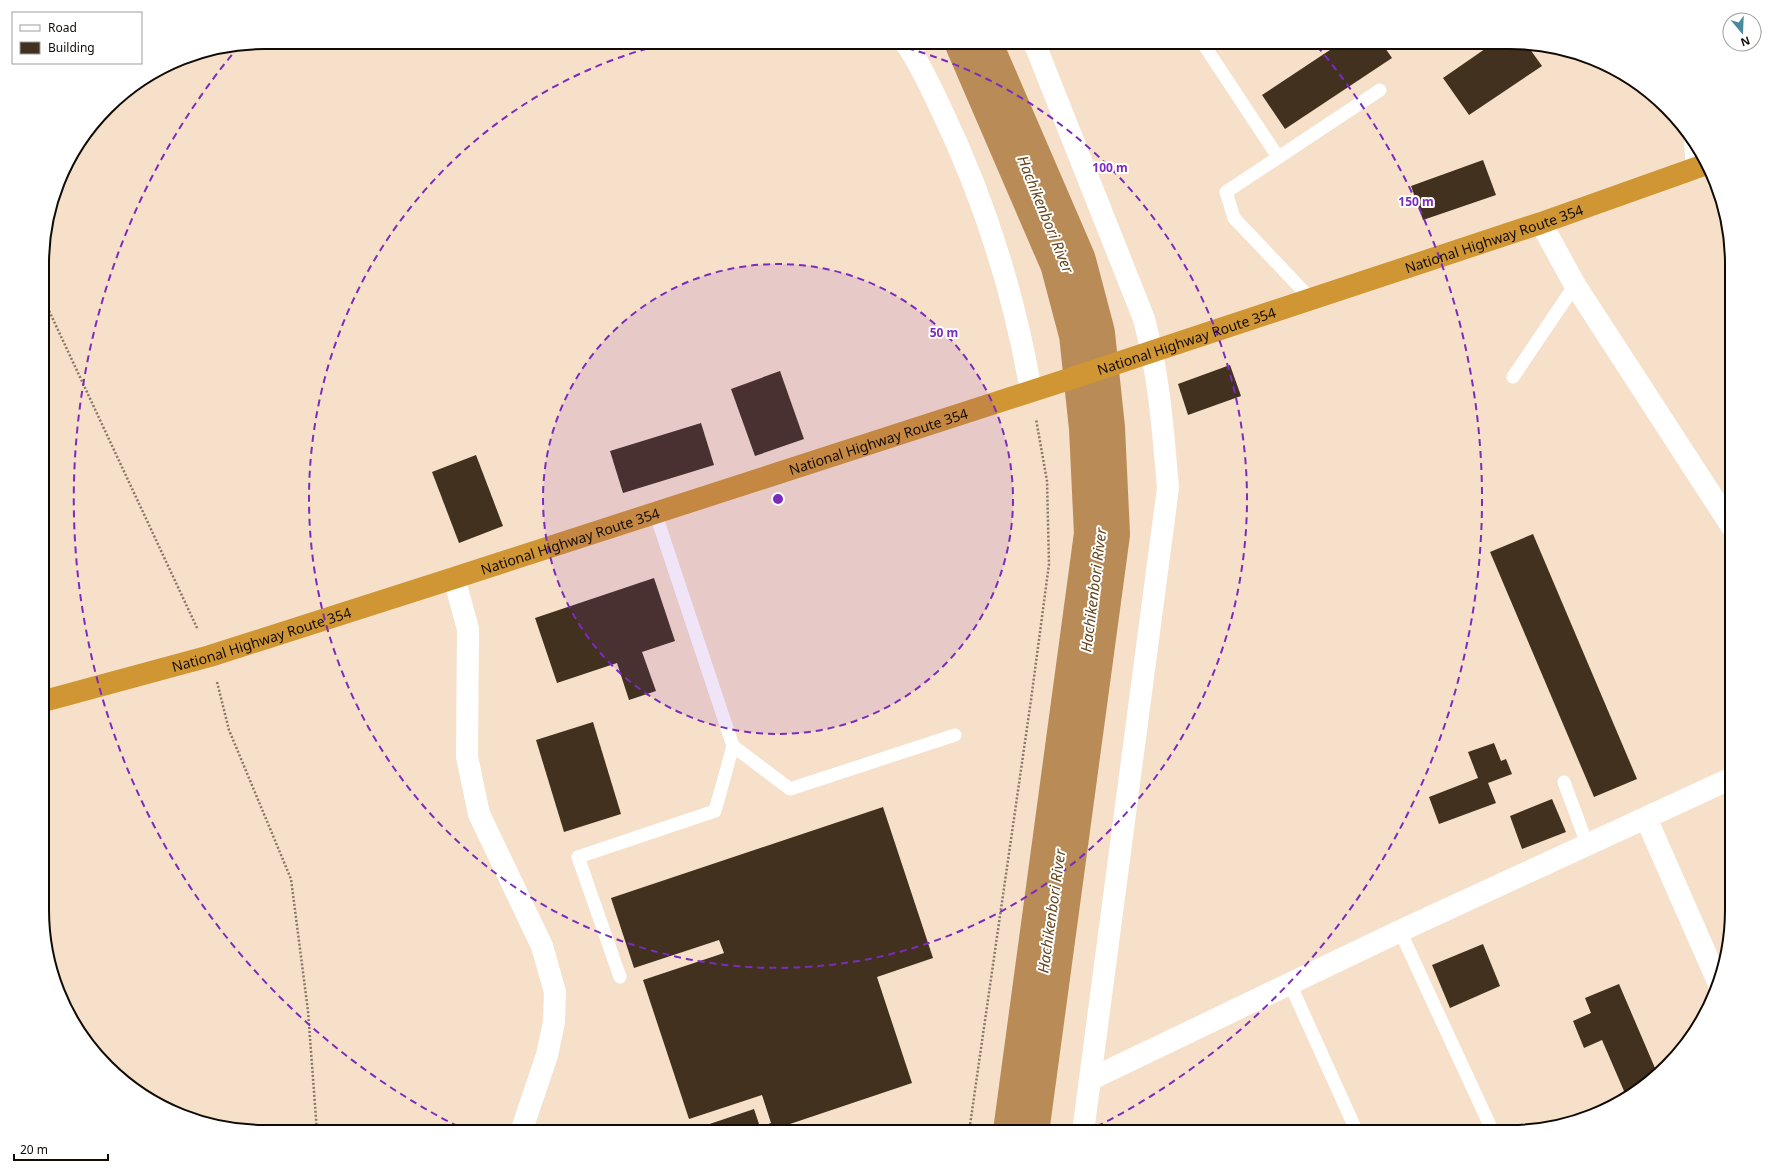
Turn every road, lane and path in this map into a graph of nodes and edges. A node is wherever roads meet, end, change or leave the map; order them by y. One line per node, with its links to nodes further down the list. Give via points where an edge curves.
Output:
1 (910, 49): 13 (street, via 954,135 988,219 1002,264)
2 (1037, 49): 11 (street, via 1144,319)
3 (1207, 49): 5 (lane)
4 (1380, 90): 5 (lane)
5 (1278, 157): 9 (lane, via 1226,192 1234,218)
6 (1702, 166): 7 (highway, National Highway Route 354)
7 (1542, 223): 8 (street); 9 (highway, National Highway Route 354)
8 (1575, 285): 12 (lane); 15 (street)
9 (1310, 298): 11 (highway, National Highway Route 354)
10 (49, 311): 17 (path)
11 (1152, 350): 13 (highway, National Highway Route 354); 29 (street, via 1160,397 1168,488)
12 (1513, 377)
13 (1030, 391): 14 (highway, National Highway Route 354); 32 (path, via 1047,481 1049,564)
14 (655, 512): 16 (highway, National Highway Route 354); 20 (lane)
15 (1725, 516)
16 (454, 578): 17 (highway, National Highway Route 354); 31 (street, via 468,628 467,756 479,814 542,946 555,992 554,1022 547,1055)
17 (210, 656): 18 (highway, National Highway Route 354); 30 (path, via 229,730 291,879 308,1011)
18 (49, 700)
19 (955, 735): 20 (lane, via 790,789)
20 (733, 746): 27 (lane, via 715,811 578,857)
21 (1725, 781): 23 (street)
22 (1564, 782): 24 (lane)
23 (1646, 818): 24 (street); 26 (street)
24 (1587, 844): 25 (street)
25 (1400, 931): 28 (street); 35 (lane)
26 (1715, 975)
27 (620, 977)
28 (1290, 984): 29 (street); 34 (lane)
29 (1091, 1079): 33 (street)
30 (316, 1125)
31 (523, 1125)
32 (970, 1125)
33 (1084, 1125)
34 (1354, 1125)
35 (1490, 1125)

